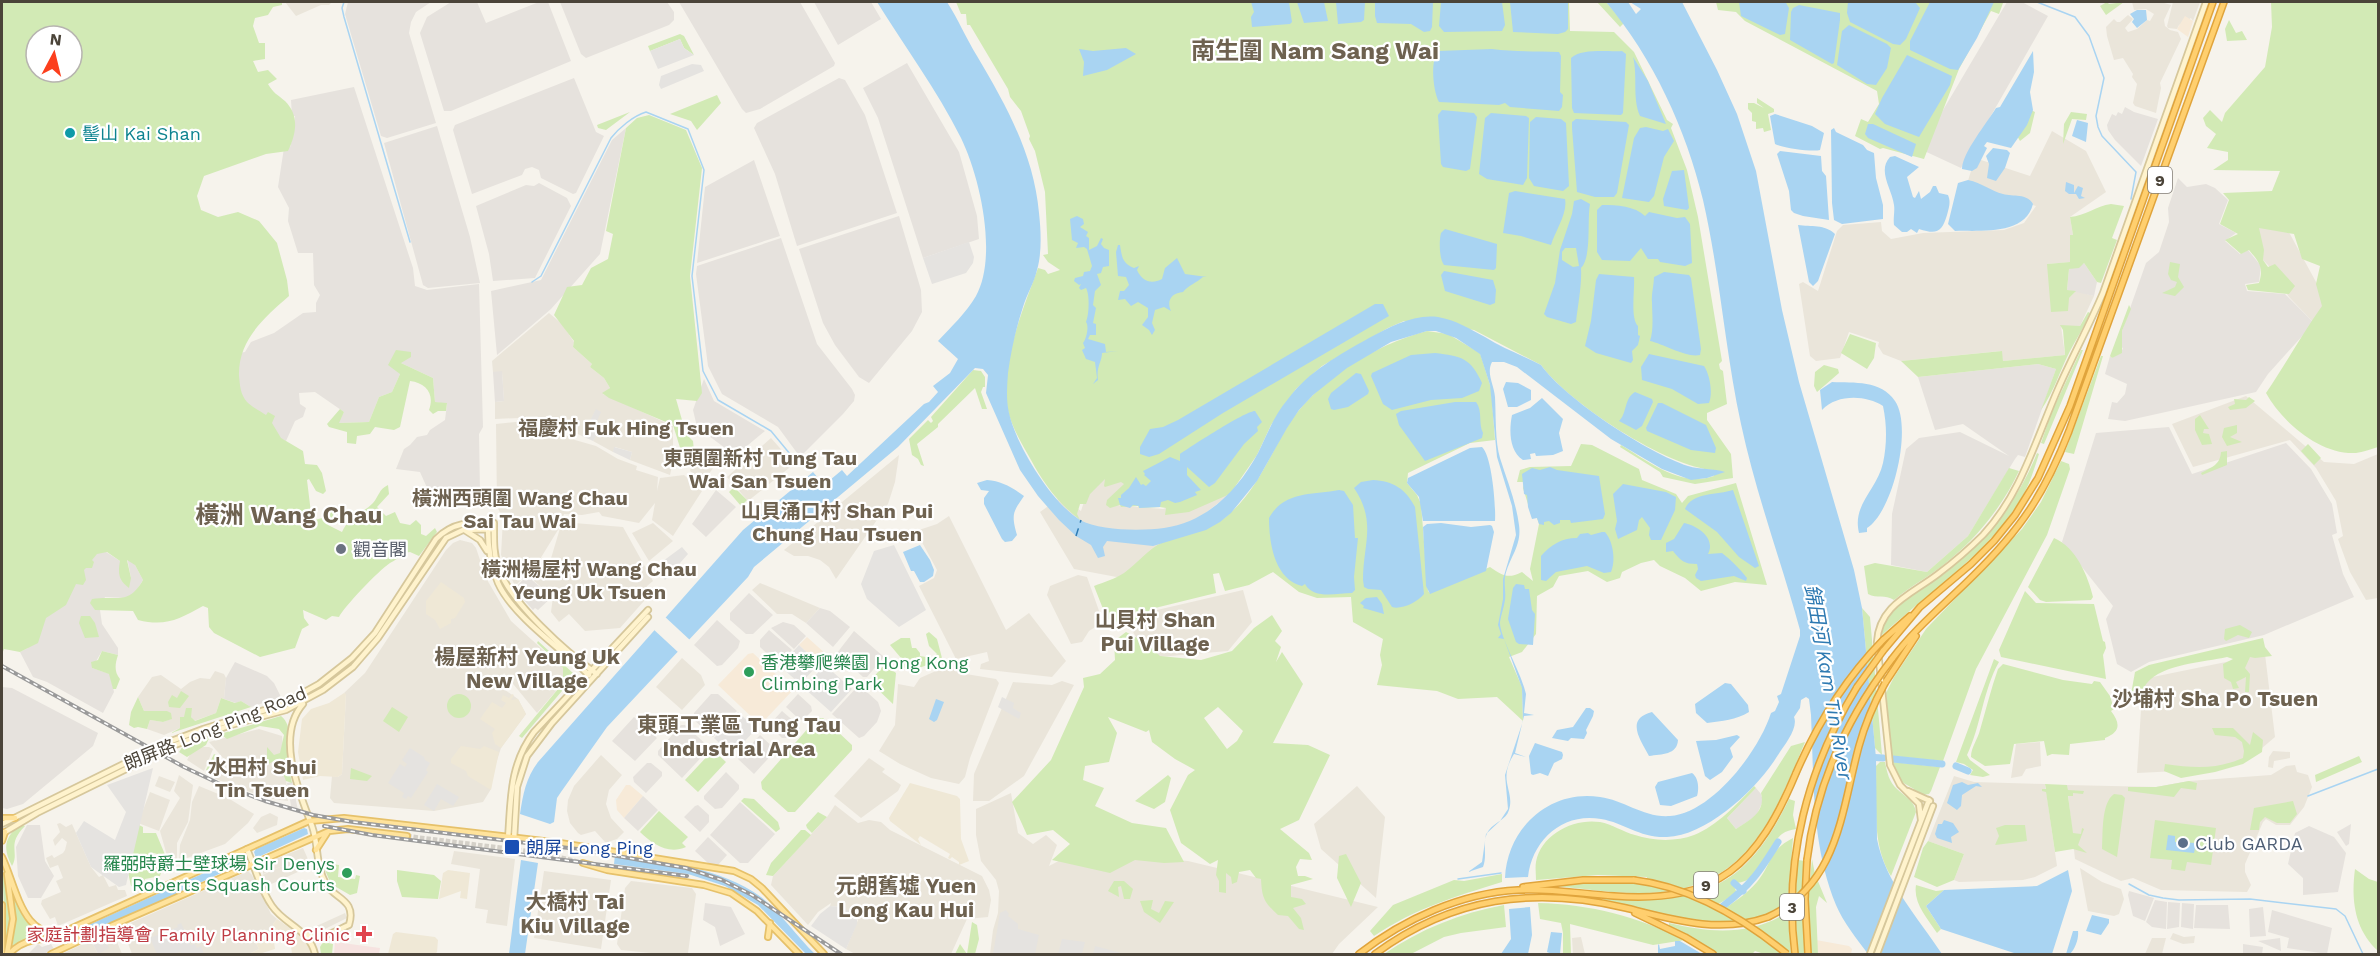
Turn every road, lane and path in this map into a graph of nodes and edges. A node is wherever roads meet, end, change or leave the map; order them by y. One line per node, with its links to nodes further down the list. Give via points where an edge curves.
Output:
1 (2206, 2): 20 (main road, via 2106,285 2025,471 1985,532 1953,563 1893,605 1879,627 1877,642 1889,759 1894,776)
2 (2213, 2): 7 (highway, 9, via 2053,448 2024,501 2002,531 1982,554)
3 (2224, 2): 10 (highway, 9, via 2058,461 2034,507 1989,560)
4 (491, 529): 5 (main road); 6 (main road); 11 (main road, 朗屏路 Long Ping Road, via 491,523 462,523 442,533 429,547); 14 (main road, via 495,558 509,590)
5 (463, 530): 6 (main road, via 480,540); 12 (main road, 朗屏路 Long Ping Road, via 446,538 438,548)
6 (489, 554): 14 (main road, via 498,583 509,600)
7 (1920, 607): 41 (highway, 9, bridge, via 1883,640 1840,691 1817,728 1776,818 1756,848 1734,869 1702,887 1676,894 1644,897); 59 (highway, 3, bridge, via 1857,687 1830,737 1807,797 1795,859)
8 (648, 610): 14 (main road)
9 (648, 617): 14 (main road)
10 (1921, 627): 13 (highway, 3)
11 (378, 629): 12 (main road); 16 (main road, 朗屏路 Long Ping Road, via 344,665)
12 (385, 629): 15 (main road, 朗屏路 Long Ping Road, via 352,667)
13 (1900, 653): 43 (highway, 9, bridge, via 1858,747 1839,829 1825,864 1798,898 1768,917 1714,926); 60 (highway, 3, bridge, via 1862,701 1837,747 1817,805 1807,860)
14 (593, 675): 32 (main road, via 534,732 522,749 512,781); 33 (main road, via 523,764 517,788)
15 (307, 700): 17 (main road, 朗屏路 Long Ping Road); 18 (main road)
16 (287, 702): 17 (main road); 24 (main road, 朗屏路 Long Ping Road, via 166,743)
17 (289, 709): 18 (main road); 19 (main road); 29 (main road, 朗屏路 Long Ping Road, via 175,745)
18 (294, 720): 19 (main road, 朗屏路 Long Ping Road)
19 (293, 727): 26 (main road, 朗屏路 Long Ping Road, via 291,765)
20 (1904, 789): 21 (main road); 22 (main road)
21 (1915, 799): 22 (main road); 25 (main road)
22 (1930, 804): 25 (main road); 62 (main road)
23 (2, 818): 24 (main road)
24 (15, 818): 27 (main road, 朗屏路 Long Ping Road)
25 (1921, 820): 61 (main road)
26 (308, 822): 30 (main road, 朗屏路 Long Ping Road); 32 (main road, via 344,818); 36 (main road)
27 (2, 824)
28 (329, 831): 30 (main road); 31 (main road, via 348,829); 35 (main road)
29 (3, 833): 34 (main road)
30 (314, 835): 35 (main road, 朗屏路 Long Ping Road); 38 (main road)
31 (407, 836)
32 (508, 838): 33 (main road)
33 (514, 839): 54 (main road, via 734,871 762,888)
34 (2, 841)
35 (315, 850): 46 (main road, 朗屏路 Long Ping Road, via 327,886 345,901 351,915 349,925)
36 (248, 852): 38 (main road); 40 (main road, via 64,932 34,927 26,917)
37 (2, 857): 40 (main road)
38 (253, 862): 45 (main road, via 273,907); 48 (main road)
39 (584, 863): 44 (main road, via 723,890 748,903)
40 (6, 865): 51 (main road, via 13,919)
41 (1510, 890): 55 (highway, 9, via 1467,899 1426,914 1389,932); 58 (highway, bridge, via 1583,880 1634,880 1672,887 1746,924)
42 (2, 905): 50 (main road)
43 (1623, 908): 56 (highway, 9, via 1556,897 1486,903 1424,924); 57 (highway)
44 (770, 923): 47 (main road); 53 (main road)
45 (305, 934): 46 (main road); 49 (main road)
46 (321, 937): 49 (main road)
47 (768, 937)
48 (86, 938): 51 (main road, via 32,939); 52 (main road)
49 (315, 953)
50 (2, 954)
51 (8, 954)
52 (51, 954)
53 (799, 954)
54 (824, 954)
55 (1359, 954)
56 (1375, 954)
57 (1713, 954)
58 (1787, 954)
59 (1795, 954)
60 (1808, 954)
61 (1870, 954)
62 (1876, 954)

